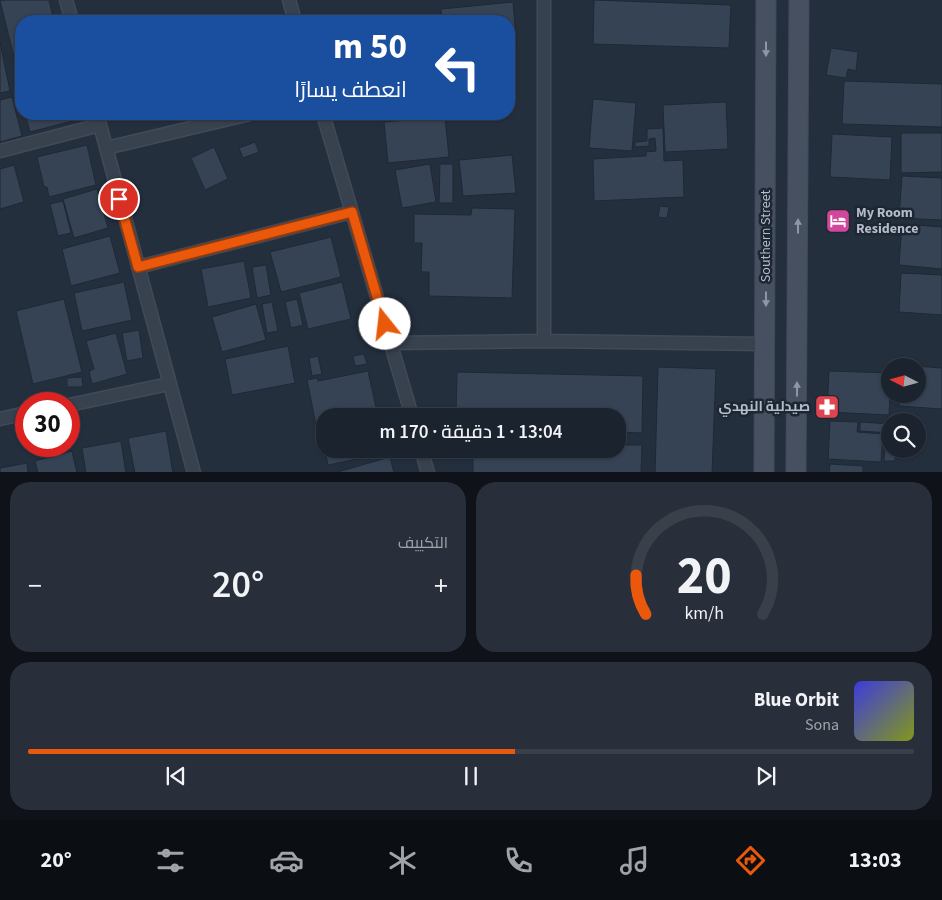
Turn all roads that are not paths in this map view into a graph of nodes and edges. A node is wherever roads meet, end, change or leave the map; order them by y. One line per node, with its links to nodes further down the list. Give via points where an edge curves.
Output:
1 (289, 0): 7 (street)
2 (544, 0): 16 (street)
3 (766, 0): 18 (main road, Southern Street, one-way to 18)
4 (799, 0): 28 (main road, one-way to 4)
5 (70, 1): 6 (street)
6 (71, 15)
7 (293, 15)
8 (95, 120): 13 (street)
9 (98, 120): 12 (street)
10 (225, 120): 12 (street)
11 (325, 120): 14 (street)
12 (106, 148): 15 (street)
13 (0, 151)
14 (352, 212): 15 (street); 17 (street)
15 (138, 267): 19 (street)
16 (544, 340): 17 (street); 18 (street)
17 (390, 343): 21 (street)
18 (766, 344): 27 (main road, Southern Street)
19 (169, 384): 20 (street); 25 (street)
20 (80, 403)
21 (410, 408)
22 (15, 416): 23 (street)
23 (0, 419)
24 (424, 458): 26 (street)
25 (194, 472)
26 (428, 472)
27 (764, 472)
28 (796, 472)

